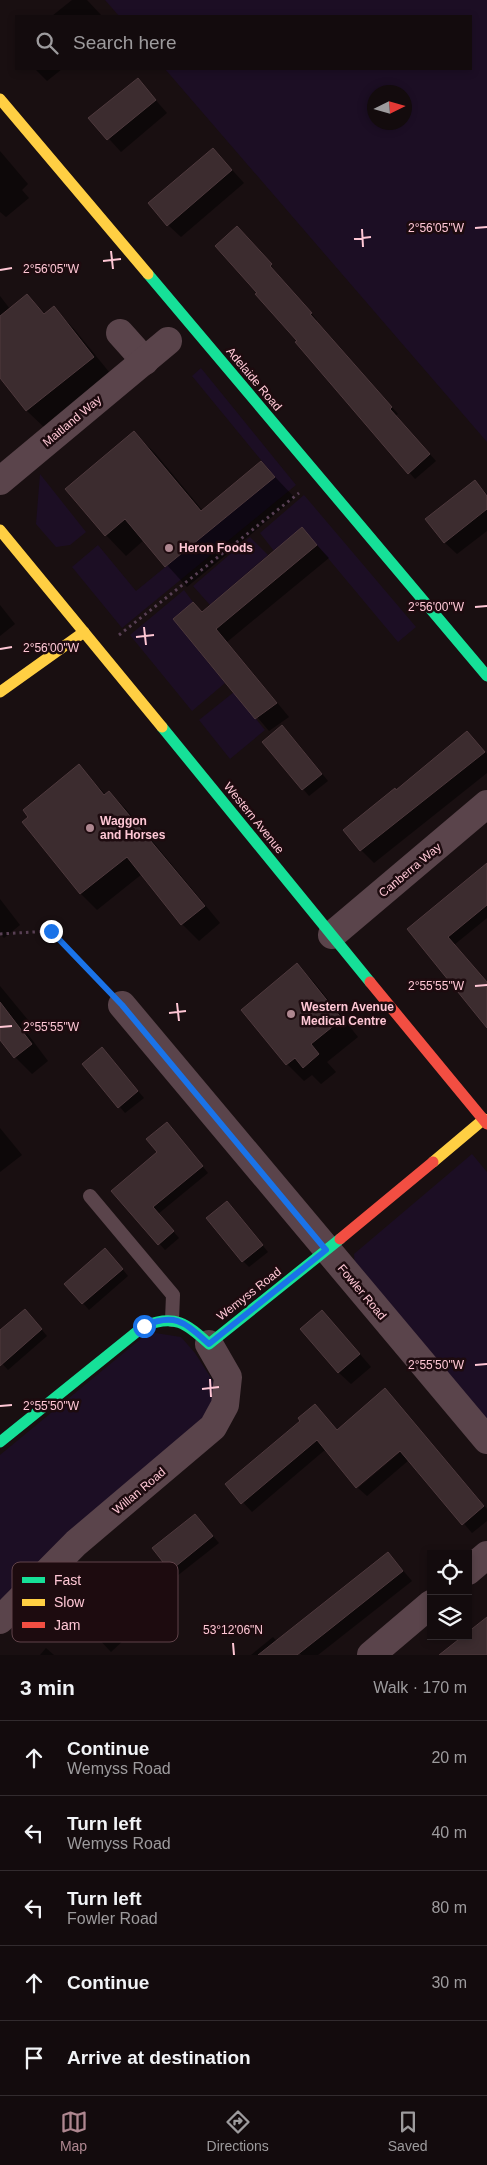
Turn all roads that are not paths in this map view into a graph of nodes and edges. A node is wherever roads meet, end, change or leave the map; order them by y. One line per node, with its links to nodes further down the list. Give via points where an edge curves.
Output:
1 (0, 99): 8 (street, Adelaide Road)
2 (120, 333): 4 (street)
3 (168, 341): 4 (street, Maitland Way)
4 (144, 361): 5 (street, Maitland Way)
5 (0, 481)
6 (0, 530): 7 (street, Western Avenue)
7 (84, 632): 9 (street); 11 (street, Western Avenue)
8 (487, 676)
9 (0, 692)
10 (487, 804): 11 (street, Canberra Way)
11 (332, 935): 13 (street, Western Avenue)
12 (122, 1005): 15 (street, Fowler Road)
13 (485, 1122): 15 (street, Wemyss Road)
14 (90, 1196): 16 (lane, via 173,1295)
15 (326, 1250): 17 (street, Wemyss Road); 18 (street, Fowler Road)
16 (172, 1320): 17 (street, via 184,1323); 19 (street, via 161,1318 144,1326)
17 (209, 1344): 21 (street, Willan Road, via 228,1377 225,1405 213,1427)
18 (487, 1440)
19 (0, 1442)
20 (487, 1555): 22 (street)
21 (57, 1562)
22 (472, 1568)
23 (427, 1607): 26 (street)
24 (12, 1608): 25 (street, Willan Road)
25 (0, 1620)
26 (371, 1655)

